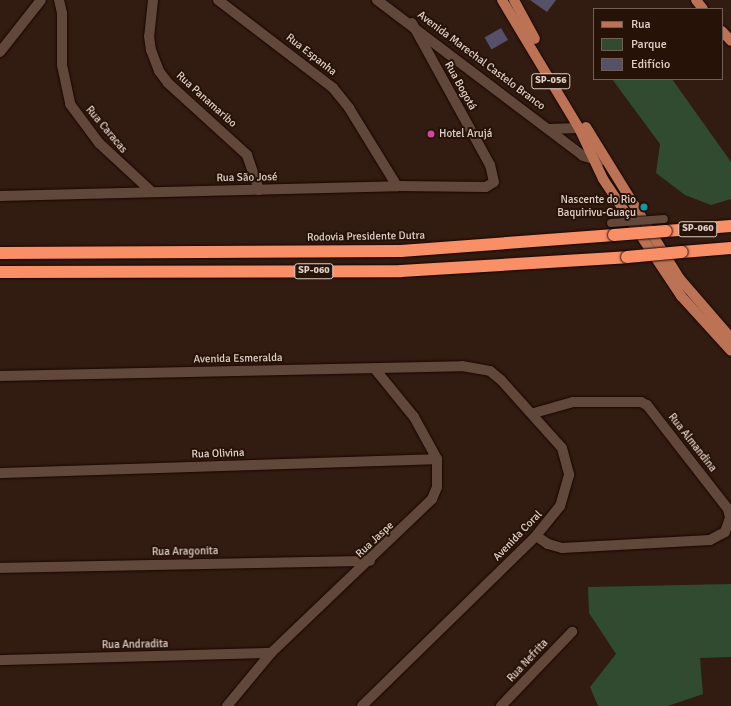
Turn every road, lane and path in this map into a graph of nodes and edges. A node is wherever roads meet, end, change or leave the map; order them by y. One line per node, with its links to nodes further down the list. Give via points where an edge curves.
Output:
1 (41, 0): 13 (street)
2 (59, 0): 20 (street, Rua Caracas, via 62,13 62,66 70,104 99,143)
3 (153, 0): 19 (street, Rua Panamaribo, via 149,36 159,71 168,83 247,155)
4 (218, 0): 18 (street, Rua Espanha, via 332,88 349,108)
5 (377, 0): 10 (street, Avenida Marechal Castelo Branco)
6 (502, 0): 14 (main road, SP-056)
7 (514, 0): 16 (main road, SP-056)
8 (696, 0): 9 (main road)
9 (702, 8)
10 (412, 23): 15 (street, Avenida Marechal Castelo Branco); 17 (street, Rua Bogotá, via 490,165)
11 (723, 32): 12 (main road)
12 (731, 41)
13 (0, 52)
14 (579, 128): 15 (street); 16 (main road, SP-056)
15 (549, 129): 16 (street, Avenida Marechal Castelo Branco, via 583,156)
16 (600, 161): 28 (main road, SP-056, via 680,279); 29 (main road, SP-056, via 603,179 681,296)
17 (494, 182): 18 (street, Rua São José, via 486,187)
18 (397, 186): 19 (street, Rua São José)
19 (259, 190): 20 (street, Rua São José)
20 (152, 192): 21 (street, Rua São José)
21 (0, 196)
22 (611, 223): 23 (street, bridge)
23 (665, 225): 24 (highway, Rodovia Presidente Dutra / SP-060); 26 (highway, Rodovia Presidente Dutra / SP-060, bridge, via 614,235 401,251)
24 (731, 226)
25 (731, 248): 27 (highway, SP-060, bridge, via 401,271)
26 (0, 253)
27 (0, 272)
28 (731, 338)
29 (731, 351)
30 (477, 367): 31 (street, Avenida Esmeralda); 33 (street, Avenida Coral, via 501,380)
31 (374, 368): 32 (street, Avenida Esmeralda); 34 (street, Rua Jaspe, via 414,417)
32 (0, 376)
33 (534, 413): 36 (street, Avenida Coral, via 562,448 570,475 560,506); 36 (street, Rua Almandina, via 573,402 641,402 647,405 723,503 730,518 725,532 710,540 562,548 548,544)
34 (436, 459): 35 (street, Rua Olivina); 37 (street, Rua Jaspe, via 437,487 432,499)
35 (0, 473)
36 (536, 536): 43 (street, Avenida Coral)
37 (370, 561): 38 (street, Rua Aragonita); 40 (street, Rua Jaspe)
38 (0, 568)
39 (572, 632): 44 (street, Rua Nefrita)
40 (271, 653): 41 (street, Rua Andradita); 42 (street, Rua Jaspe)
41 (0, 660)
42 (227, 706)
43 (362, 706)
44 (501, 706)

